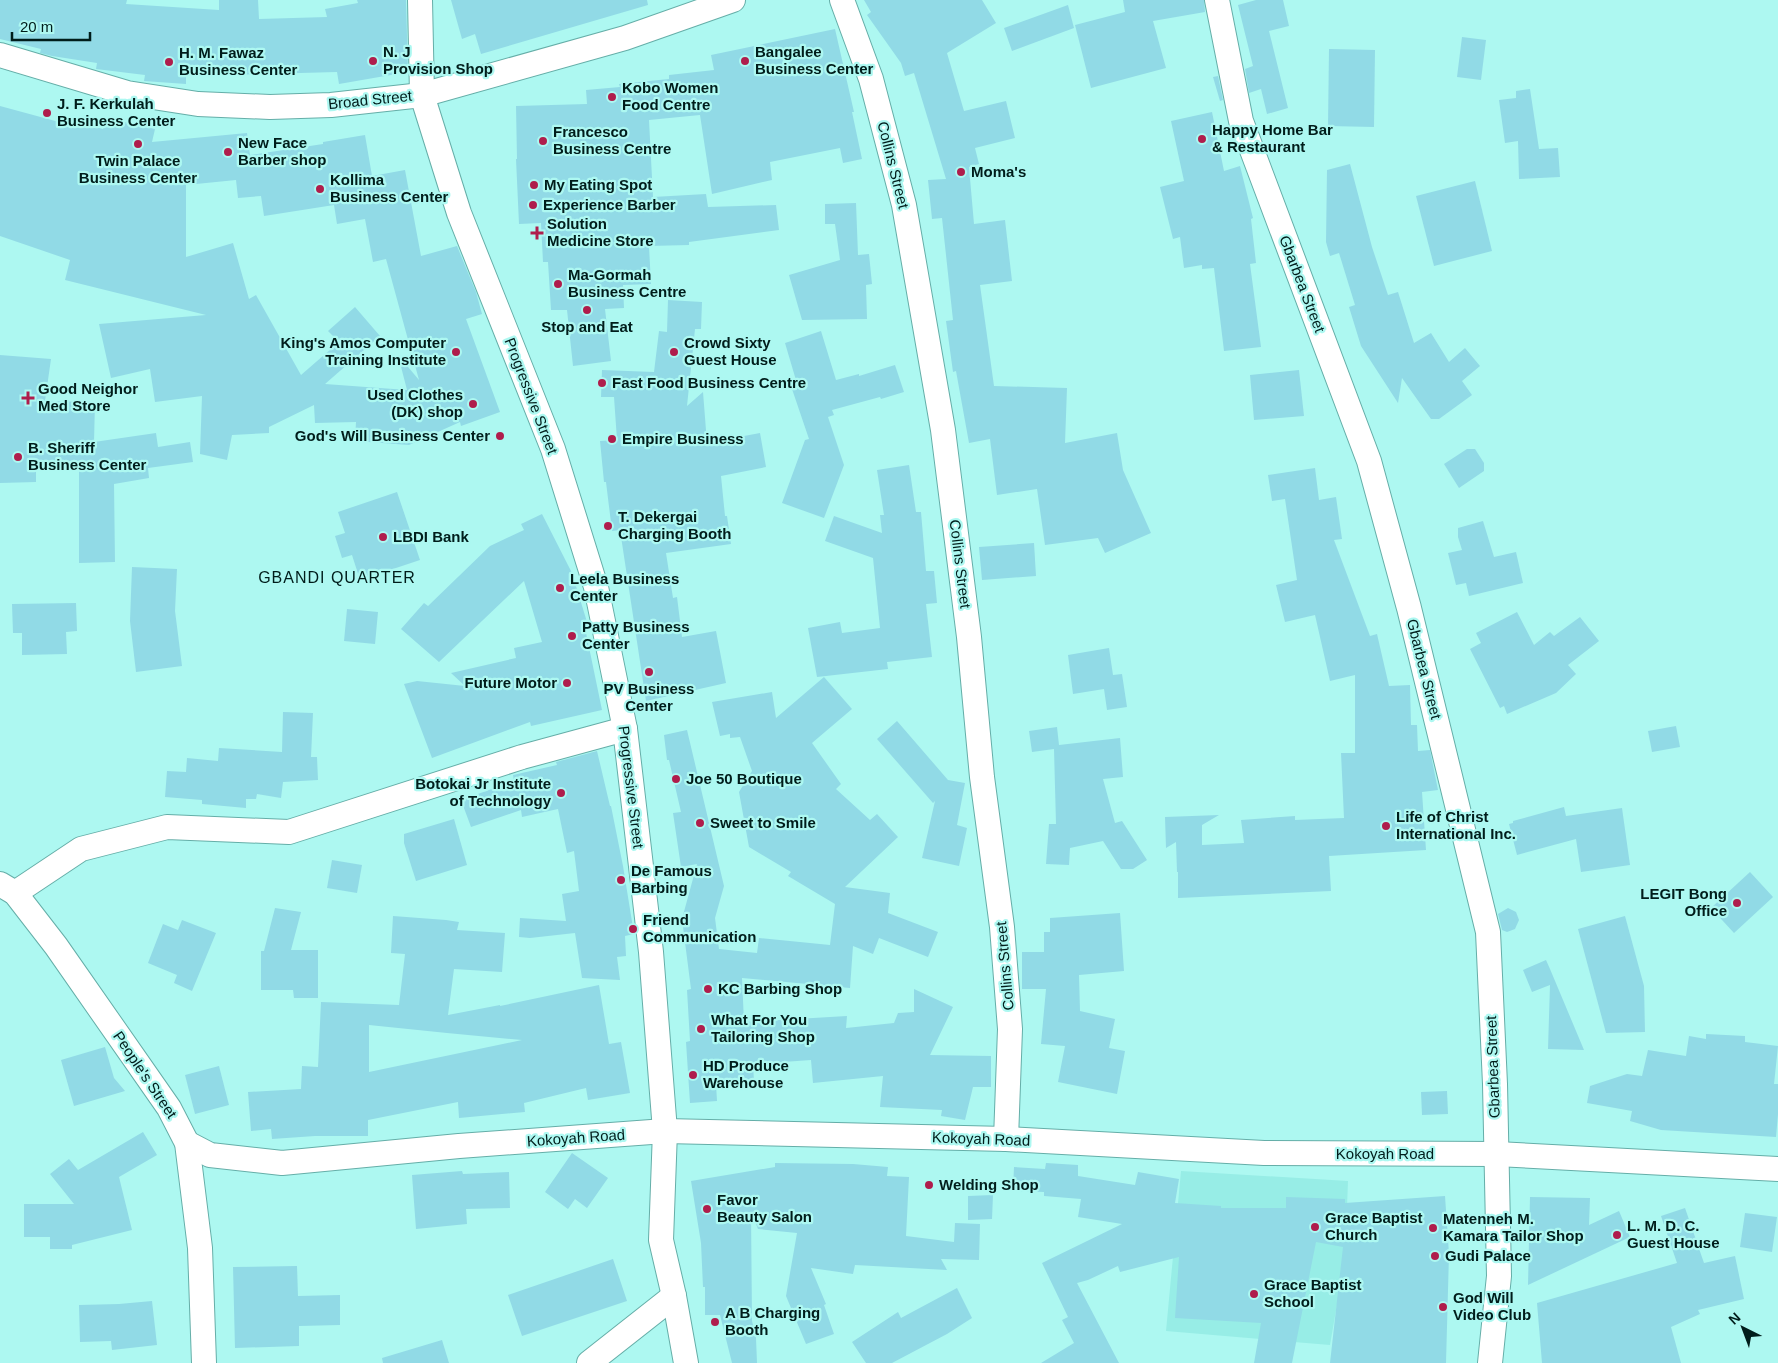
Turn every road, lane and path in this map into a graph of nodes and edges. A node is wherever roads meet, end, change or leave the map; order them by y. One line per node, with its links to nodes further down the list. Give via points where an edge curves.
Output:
1 (420, 0): 6 (street, Progressive Street)
2 (733, 0): 6 (street, Broad Street, via 625,38)
3 (842, 0): 10 (street, Collins Street, via 871,79 904,205 943,430 1002,927 1010,1029)
4 (1217, 0): 12 (street, Gbarbea Street, via 1241,121 1369,462 1447,760 1488,932)
5 (0, 55): 6 (street, Broad Street, via 127,93 198,104 331,105)
6 (422, 95): 7 (street, Progressive Street, via 459,213 553,448 596,587)
7 (625, 729): 8 (street, via 522,757 289,832 167,827 81,850); 9 (street, Progressive Street, via 651,952)
8 (7, 888): 11 (street, People's Street, via 56,946 169,1108)
9 (665, 1131): 10 (street, Kokoyah Road); 11 (street, Kokoyah Road, via 282,1163 210,1155); 14 (street, Progressive Street, via 662,1240)
10 (1006, 1139): 12 (street, Kokoyah Road, via 1264,1153)
11 (187, 1143): 15 (street, People's Street, via 200,1248)
12 (1497, 1154): 13 (street, Kokoyah Road); 18 (street, Gbarbea Street, via 1499,1276)
13 (1778, 1169)
14 (674, 1296): 16 (street); 17 (street, Progressive Street)
15 (204, 1363)
16 (589, 1363)
17 (686, 1363)
18 (1490, 1363)

